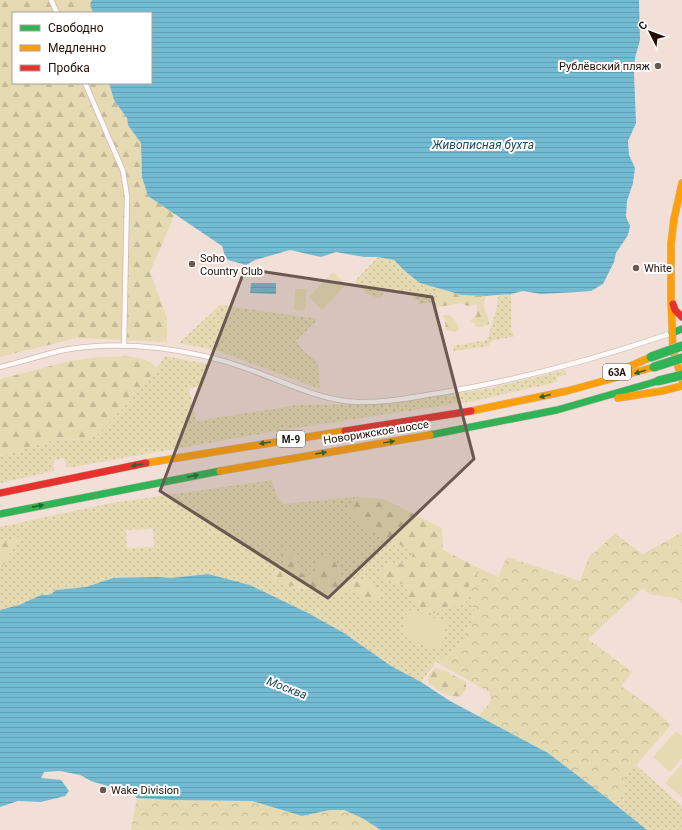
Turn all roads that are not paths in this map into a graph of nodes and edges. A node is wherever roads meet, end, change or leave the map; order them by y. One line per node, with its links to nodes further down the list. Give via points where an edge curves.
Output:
1 (51, 0): 2 (street)
2 (57, 12)
3 (85, 84): 9 (street, via 123,171 127,196)
4 (682, 183): 5 (main road, via 671,244)
5 (671, 298): 6 (main road); 8 (main road)
6 (682, 317)
7 (682, 328): 8 (main road)
8 (672, 333): 9 (street, via 574,364 517,378 469,388 371,402 320,396 248,368 209,357 180,351); 14 (main road)
9 (124, 346): 12 (street, via 64,350)
10 (682, 346): 16 (main road, 63A, bridge)
11 (682, 358): 16 (main road, Новорижское шоссе / М-9, one-way to 16, bridge)
12 (0, 367)
13 (682, 374): 17 (main road, Новорижское шоссе / М-9, bridge)
14 (682, 380)
15 (682, 386): 17 (main road)
16 (583, 387): 18 (main road, Новорижское шоссе / М-9, one-way to 18, via 468,411 226,449)
17 (588, 402): 19 (main road, Новорижское шоссе / М-9, one-way to 17, via 228,469 460,430)
18 (0, 493)
19 (0, 514)

